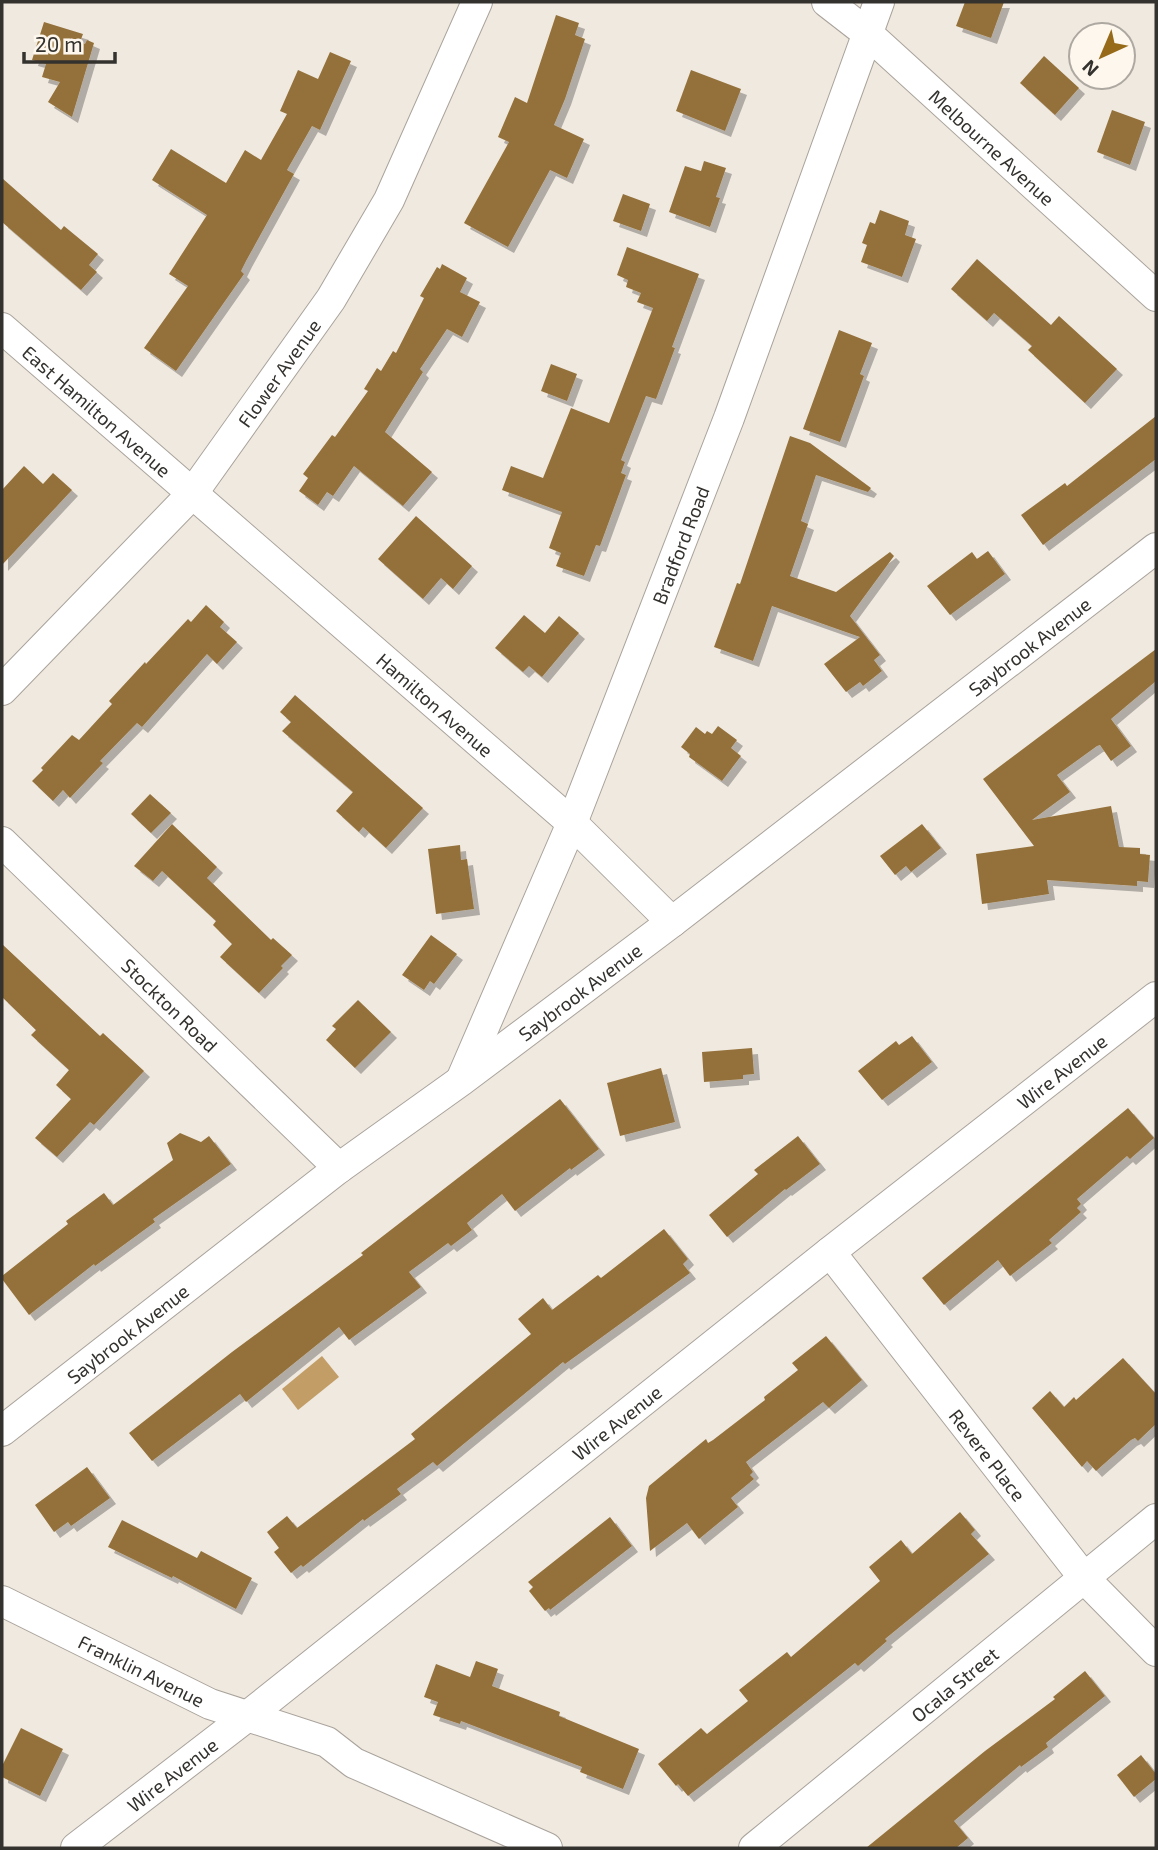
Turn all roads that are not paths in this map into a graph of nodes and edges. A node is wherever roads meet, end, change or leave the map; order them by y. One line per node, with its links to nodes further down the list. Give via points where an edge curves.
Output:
1 (477, 2): 7 (street, Flower Avenue, via 389,200 331,299)
2 (827, 2): 4 (street, Melbourne Avenue)
3 (879, 2): 4 (street, Bradford Road)
4 (867, 33): 5 (street, Melbourne Avenue); 10 (street, Bradford Road, via 729,418)
5 (1156, 296)
6 (2, 328): 7 (street, East Hamilton Avenue)
7 (192, 494): 9 (street, Flower Avenue); 10 (street, Hamilton Avenue)
8 (1156, 548): 12 (street, Saybrook Avenue)
9 (2, 690)
10 (572, 823): 12 (street, Hamilton Avenue); 14 (street, Bradford Road)
11 (2, 842): 15 (street, Stockton Road)
12 (672, 922): 14 (street, Saybrook Avenue)
13 (1156, 997): 16 (street, Wire Avenue)
14 (461, 1080): 15 (street, Saybrook Avenue)
15 (339, 1168): 17 (street, Saybrook Avenue)
16 (830, 1252): 19 (street, Revere Place); 22 (street, Wire Avenue)
17 (2, 1431)
18 (1156, 1519): 19 (street, Ocala Street)
19 (1085, 1579): 21 (street, Revere Place); 25 (street, Ocala Street)
20 (2, 1601): 22 (street, Franklin Avenue, via 209,1704)
21 (1156, 1651)
22 (249, 1715): 23 (street, Wire Avenue); 24 (street, Franklin Avenue, via 285,1727 313,1761 354,1763)
23 (76, 1848)
24 (547, 1848)
25 (754, 1848)

